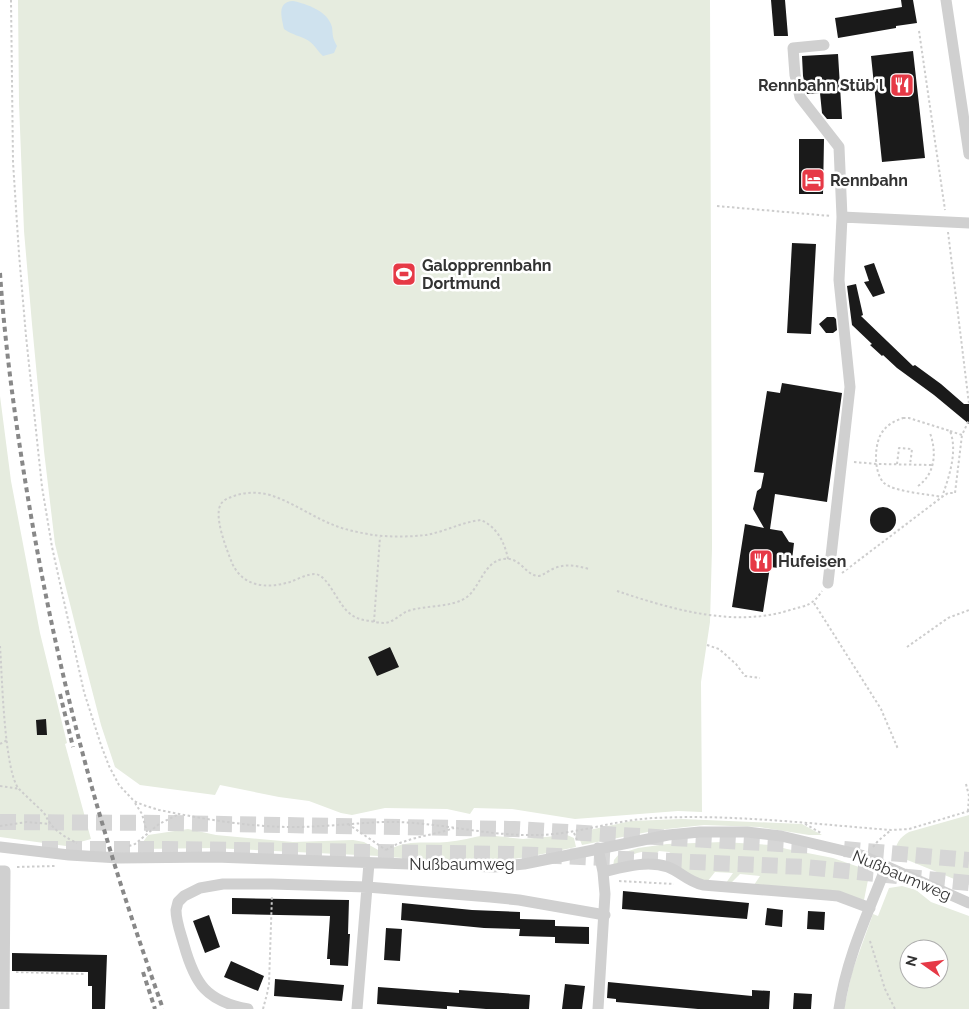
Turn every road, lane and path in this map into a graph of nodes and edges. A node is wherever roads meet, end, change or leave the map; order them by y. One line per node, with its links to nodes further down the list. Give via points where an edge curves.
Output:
1 (11, 0): 39 (path, via 19,254 42,487 84,692 109,766 119,785)
2 (946, 0): 4 (street)
3 (824, 45): 7 (street, via 794,48 795,74 800,96 839,147)
4 (964, 82): 5 (street)
5 (969, 154)
6 (717, 206): 7 (path)
7 (842, 217): 8 (street); 13 (street, via 839,280 850,387)
8 (969, 223)
9 (969, 420): 12 (path)
10 (950, 431): 12 (path); 14 (path, via 910,418 892,422 881,432); 19 (path, via 954,448)
11 (930, 433): 17 (path)
12 (962, 436): 19 (path, via 955,493)
13 (842, 461): 14 (path); 23 (street)
14 (877, 464): 15 (path); 19 (path, via 880,477 889,486)
15 (897, 464): 16 (path); 16 (path, via 900,448 912,449)
16 (910, 465): 17 (path)
17 (933, 465): 18 (path)
18 (918, 486)
19 (942, 497): 23 (path)
20 (380, 536): 21 (path, via 426,535 481,520 501,537); 27 (path); 27 (path, via 340,528 258,492 230,497 219,508 220,527 228,552 243,579 256,585 271,586 312,574 321,576 346,611 361,620)
21 (508, 559): 22 (path, via 519,562 529,573 537,576 565,566); 27 (path, via 501,559 490,566 472,592 461,601 407,611 384,623)
22 (589, 569)
23 (828, 583): 25 (path)
24 (617, 591): 25 (path, via 712,616 772,616)
25 (814, 603): 35 (path, via 881,709)
26 (969, 610): 30 (path, via 948,618)
27 (374, 622)
28 (707, 645): 32 (path, via 719,649 745,676)
29 (0, 646): 31 (path)
30 (907, 647)
31 (0, 664): 33 (path)
32 (760, 678)
33 (7, 740): 34 (path); 38 (path)
34 (0, 744)
35 (898, 749)
36 (966, 784): 40 (path)
37 (0, 786): 38 (path)
38 (20, 789): 43 (path)
39 (134, 801): 41 (path); 47 (path)
40 (968, 811)
41 (179, 814): 47 (path); 54 (path, via 260,826 348,824)
42 (803, 823): 48 (path)
43 (50, 824): 44 (path, via 27,822); 49 (path)
44 (0, 826)
45 (455, 827): 54 (path, via 396,844)
46 (891, 830): 53 (path)
47 (147, 832): 51 (path, via 135,844)
48 (825, 834)
49 (82, 845)
50 (0, 847): 55 (street, Nußbaumweg, via 118,858 215,857)
51 (124, 848)
52 (598, 848): 56 (street, Nußbaumweg, via 494,867); 58 (street, Nußbaumweg, via 668,835 747,832 812,842 861,855); 60 (street)
53 (872, 848)
54 (386, 850): 56 (path)
55 (370, 863): 56 (street, Nußbaumweg); 63 (street)
56 (385, 863)
57 (57, 866): 59 (path, via 19,867)
58 (886, 866): 64 (street, Nußbaumweg); 65 (street)
59 (3, 871): 68 (street)
60 (604, 876): 62 (path); 65 (street, via 640,864 661,866 693,883 838,896); 66 (street)
61 (272, 884): 63 (street, Nußbaumweg); 71 (street, Nußbaumweg, via 222,884 200,888 178,902 176,915 191,969 198,982 219,1000); 72 (path, via 269,984)
62 (675, 884)
63 (368, 887): 66 (street, Nußbaumweg, via 519,900); 73 (street)
64 (969, 904)
65 (870, 908): 67 (street)
66 (605, 915): 74 (street)
67 (864, 925): 75 (street, via 850,960); 76 (path)
68 (4, 972): 69 (path); 70 (street)
69 (86, 974)
70 (4, 1009)
71 (248, 1009)
72 (262, 1009)
73 (357, 1009)
74 (598, 1009)
75 (839, 1009)
76 (895, 1009)

